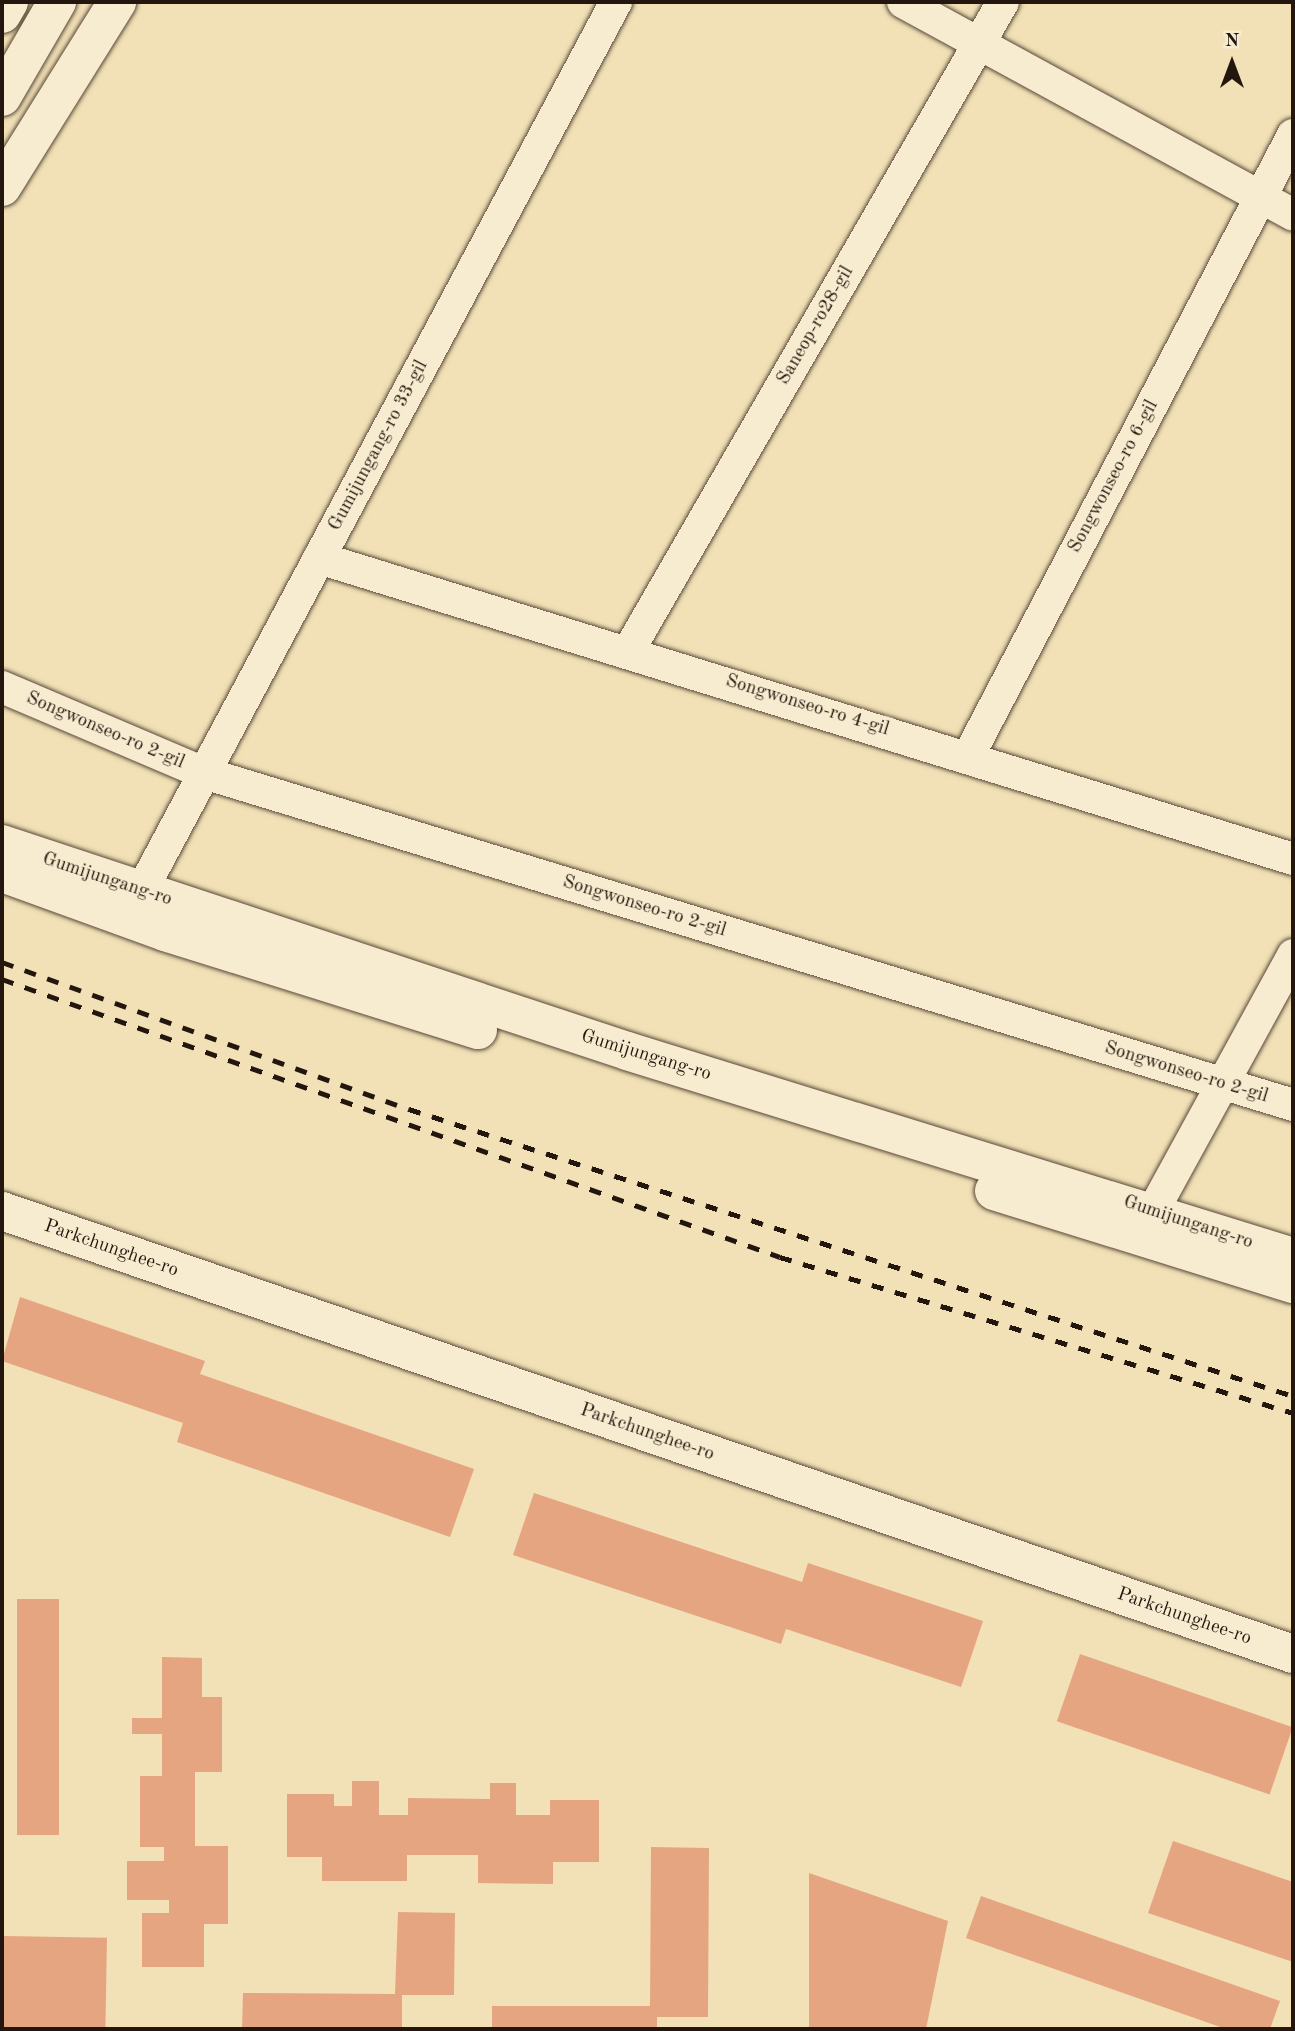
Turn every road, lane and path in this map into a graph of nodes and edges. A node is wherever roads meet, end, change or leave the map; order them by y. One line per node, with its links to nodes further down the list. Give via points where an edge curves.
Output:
1 (9, 2): 7 (main road)
2 (57, 2): 9 (main road)
3 (117, 2): 11 (main road)
4 (616, 2): 14 (street, Gumijungang-ro 33-gil)
5 (903, 2): 8 (street)
6 (1003, 2): 8 (street, Saneop-ro28-gil)
7 (2, 14)
8 (979, 43): 12 (street); 15 (street, Saneop-ro28-gil)
9 (2, 97)
10 (1293, 135): 12 (street, Songwonseo-ro 6-gil)
11 (2, 187)
12 (1261, 198): 13 (street); 17 (street, Songwonseo-ro 6-gil)
13 (1293, 215)
14 (319, 558): 15 (street, Songwonseo-ro 4-gil); 18 (street, Gumijungang-ro 33-gil)
15 (629, 650): 17 (street, Songwonseo-ro 4-gil)
16 (2, 687): 18 (street, Songwonseo-ro 2-gil)
17 (968, 757): 20 (street, Songwonseo-ro 4-gil)
18 (204, 773): 22 (street, Gumijungang-ro 33-gil); 24 (street, Songwonseo-ro 2-gil)
19 (2, 844): 22 (main road, Gumijungang-ro)
20 (1293, 859)
21 (2, 873): 29 (main road, Gumijungang-ro, via 165,932)
22 (142, 890): 27 (main road, Gumijungang-ro, via 626,1051)
23 (1293, 955): 24 (street)
24 (1223, 1084): 25 (street, Songwonseo-ro 2-gil); 27 (street)
25 (1293, 1105)
26 (2, 1211): 30 (main road, Parkchunghee-ro)
27 (1153, 1211): 28 (main road, Gumijungang-ro)
28 (1293, 1257)
29 (1293, 1284)
30 (1293, 1654)

